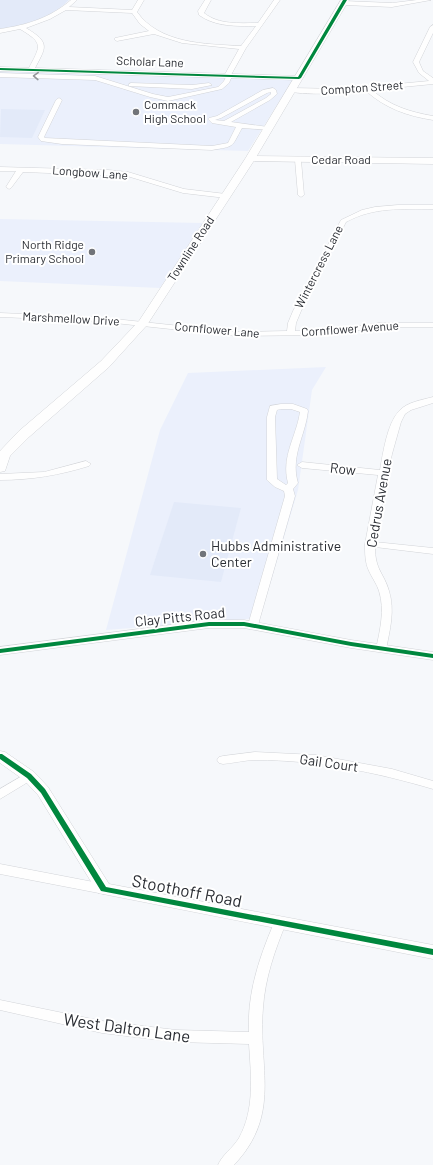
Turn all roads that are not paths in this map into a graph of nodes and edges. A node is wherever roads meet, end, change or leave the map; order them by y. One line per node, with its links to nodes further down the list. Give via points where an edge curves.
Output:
1 (74, 0): 7 (street)
2 (141, 0): 8 (street)
3 (208, 0): 9 (street, via 201,11 205,17 221,22)
4 (277, 0): 9 (street)
5 (344, 1): 6 (street, via 392,5); 22 (main road, Townline Road)
6 (428, 2)
7 (66, 8): 8 (street); 11 (street, via 59,14)
8 (134, 12): 13 (street, via 142,25)
9 (259, 25): 15 (street)
10 (433, 27): 24 (street, via 416,62 421,72)
11 (21, 28): 12 (street); 17 (street, via 36,36 41,42 41,50)
12 (0, 31)
13 (154, 32): 14 (street); 15 (street, via 192,42)
14 (117, 39)
15 (243, 48): 21 (street)
16 (0, 69): 17 (street, Scholar Lane)
17 (31, 70): 18 (street, Scholar Lane)
18 (52, 73): 19 (street, one-way to 19); 20 (street, Scholar Lane)
19 (0, 75)
20 (90, 75): 21 (street, Scholar Lane); 23 (street)
21 (228, 78): 22 (street, Scholar Lane); 23 (street, via 205,87 135,86 114,79); 23 (street, via 222,86 212,90 168,99)
22 (299, 78): 26 (main road, Townline Road)
23 (105, 81)
24 (433, 81): 25 (street, Compton Street)
25 (367, 89): 26 (street, Compton Street, via 334,92); 28 (street, via 378,100 395,109)
26 (291, 90): 31 (main road, Townline Road)
27 (59, 100): 30 (street, via 41,137 43,140 217,147 230,145)
28 (433, 118)
29 (224, 124): 29 (street, via 211,119 265,91 273,90 274,94 268,99); 30 (street)
30 (240, 126): 31 (street)
31 (268, 129): 32 (main road, Townline Road)
32 (250, 159): 33 (street, Cedar Road); 39 (main road, Townline Road)
33 (298, 160): 34 (street, Cedar Road); 38 (street)
34 (433, 161)
35 (0, 169): 36 (street, Longbow Lane)
36 (21, 169): 37 (street); 39 (street, Longbow Lane, via 128,174 183,191)
37 (9, 187)
38 (301, 195)
39 (226, 196): 42 (main road, Townline Road)
40 (433, 207): 44 (street, Wintercress Lane, via 374,208 352,215 343,221 297,311)
41 (0, 315): 42 (street, Marshmellow Drive)
42 (143, 322): 44 (street, Cornflower Lane, via 236,334); 48 (main road, Townline Road, via 105,364 24,434 4,456)
43 (433, 325): 44 (street, Cornflower Avenue, via 379,326 329,333)
44 (291, 334)
45 (433, 400): 49 (street, Cedrus Avenue, via 402,413 395,425)
46 (86, 464): 50 (street, via 45,476)
47 (302, 464): 49 (street, Row)
48 (0, 468)
49 (384, 473): 52 (street, Cedrus Avenue)
50 (0, 477)
51 (288, 489): 51 (street, via 272,480 271,417 273,408 280,406 294,406 304,411 304,420 289,462 289,473 293,483); 54 (street, via 290,496)
52 (370, 544): 53 (street); 55 (street, Cedrus Avenue, via 374,572 384,588 387,602)
53 (433, 551)
54 (253, 625): 55 (street, Clay Pitts Road); 56 (street, Clay Pitts Road, via 209,624)
55 (381, 649): 57 (street, Clay Pitts Road)
56 (0, 651)
57 (433, 656)
58 (0, 756): 60 (street)
59 (223, 760): 61 (street, Gail Court, via 255,756 316,759 392,773)
60 (29, 776): 62 (street); 64 (street, via 43,791)
61 (433, 785)
62 (0, 795)
63 (0, 869): 64 (street)
64 (104, 889): 65 (street, Stoothoff Road)
65 (280, 923): 66 (street, Stoothoff Road); 68 (street, via 267,954 261,980 256,1010)
66 (433, 952)
67 (0, 1005): 68 (street, West Dalton Lane, via 102,1028 176,1036)
68 (256, 1038): 69 (street, via 260,1072 259,1098 254,1120 243,1144)
69 (225, 1165)

